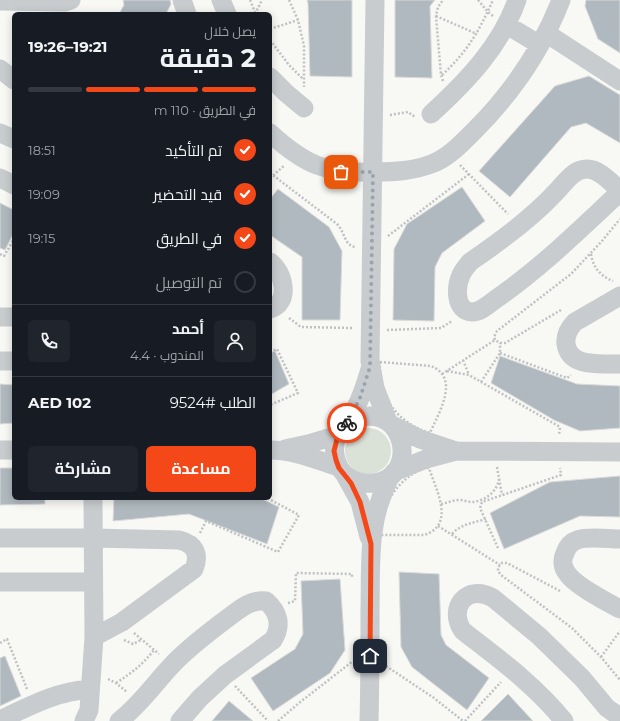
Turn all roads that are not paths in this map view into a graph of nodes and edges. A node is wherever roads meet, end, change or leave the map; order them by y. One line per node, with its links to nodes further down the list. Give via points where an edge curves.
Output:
1 (71, 0): 7 (street)
2 (182, 0): 8 (street)
3 (221, 0): 9 (street)
4 (375, 0): 21 (street)
5 (517, 0): 10 (street)
6 (561, 0): 11 (street)
7 (0, 1)
8 (186, 12)
9 (227, 12)
10 (506, 25): 11 (street); 17 (street, via 480,64)
11 (543, 39): 15 (street); 21 (street, via 499,104 449,155 420,168)
12 (0, 69): 13 (street)
13 (12, 78)
14 (272, 79): 16 (street)
15 (620, 80)
16 (304, 108)
17 (431, 114)
18 (0, 132): 20 (street)
19 (272, 135): 21 (street, via 310,163 341,172)
20 (12, 138)
21 (373, 172): 33 (street)
22 (0, 178): 23 (street)
23 (12, 184)
24 (620, 191): 24 (street, via 537,268 478,311 468,311 460,305 457,295 459,281 470,262 520,226 572,176 581,170 592,169)
25 (272, 264): 27 (street, via 279,271 284,287 282,300)
26 (613, 290): 32 (street, via 575,322 567,333 566,340 574,358 587,363)
27 (273, 308)
28 (0, 316): 29 (street)
29 (12, 317)
30 (0, 361): 31 (street)
31 (12, 361)
32 (620, 364)
33 (370, 367): 34 (street, via 378,398); 35 (street, via 360,398)
34 (390, 423): 35 (street, via 367,415 357,417); 39 (street, via 420,439); 42 (street, via 397,432 402,448 399,465)
35 (342, 429): 38 (street, via 308,444); 41 (street, via 334,451)
36 (0, 450): 37 (street)
37 (12, 450)
38 (274, 450): 41 (street, via 309,457)
39 (456, 451): 40 (street); 42 (street, via 426,459)
40 (620, 452)
41 (342, 471): 42 (street, via 353,480 372,484); 47 (street, via 360,502)
42 (392, 474): 47 (street, via 377,508)
43 (93, 500): 45 (street)
44 (0, 538): 45 (street)
45 (93, 538): 49 (street); 51 (street, via 179,540 193,547 197,562 194,569 122,630)
46 (620, 539): 50 (street, via 577,540 567,549 563,562 567,575)
47 (371, 544): 58 (street)
48 (0, 582): 49 (street)
49 (93, 582): 51 (street)
50 (620, 609)
51 (94, 637): 52 (street)
52 (98, 687): 55 (street, via 43,699); 56 (street)
53 (130, 715): 57 (street, via 172,665 203,636 242,607 251,602 266,601 272,606 278,619 277,634 273,640 225,675)
54 (620, 717): 59 (street, via 607,708 582,678 540,636 487,594 473,594 462,600 458,606 457,620 463,632 512,669 543,697); 60 (street)
55 (0, 720)
56 (84, 721)
57 (180, 721)
58 (370, 721)
59 (564, 721)
60 (612, 721)

